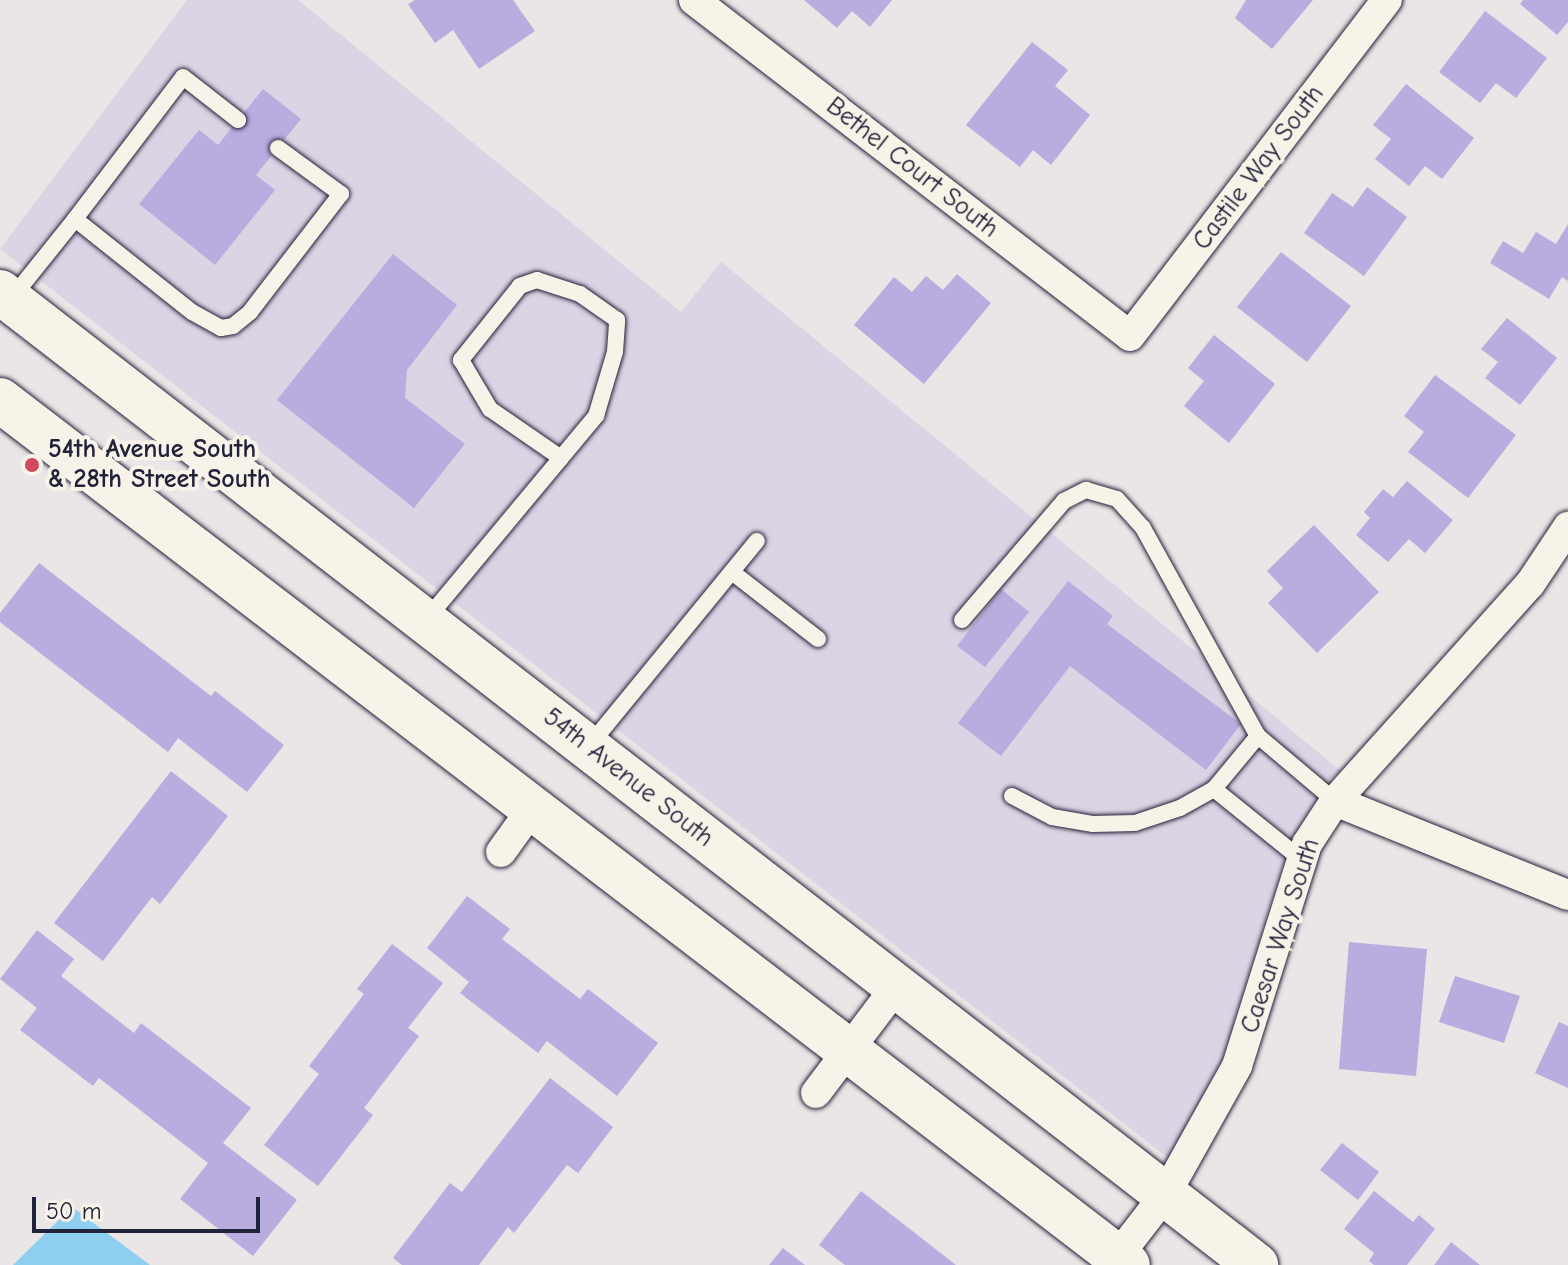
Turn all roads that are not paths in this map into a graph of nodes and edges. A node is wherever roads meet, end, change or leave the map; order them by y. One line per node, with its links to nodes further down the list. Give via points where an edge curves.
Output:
1 (694, 0): 7 (street, Bethel Court South)
2 (1387, 0): 7 (street, Castile Way South)
3 (238, 120): 5 (lane, via 183,77)
4 (278, 148): 5 (lane, via 341,194 250,312 233,326 221,328 192,312)
5 (75, 219): 6 (lane)
6 (5, 296): 14 (main road, 54th Avenue South)
7 (1130, 336)
8 (0, 400): 21 (main road)
9 (561, 458): 9 (lane, via 596,416 615,352 617,320 580,294 537,280 520,286 461,360 490,409); 14 (lane)
10 (1568, 527): 20 (street, Caesar Way South, via 1530,584)
11 (757, 541): 12 (lane)
12 (732, 572): 15 (lane); 17 (lane)
13 (962, 620): 16 (lane, via 1064,501 1086,490 1117,499 1143,528)
14 (425, 621): 17 (main road, 54th Avenue South)
15 (818, 639)
16 (1258, 736): 18 (lane); 20 (lane)
17 (588, 747): 25 (main road, 54th Avenue South)
18 (1214, 789): 19 (lane, via 1180,808 1135,823 1093,824 1052,817); 23 (lane)
19 (1012, 796)
20 (1335, 801): 23 (street, Caesar Way South); 24 (street)
21 (532, 809): 22 (street); 26 (main road)
22 (501, 852)
23 (1302, 860): 28 (street, Caesar Way South, via 1237,1066)
24 (1568, 895)
25 (897, 986): 26 (street); 28 (main road, 54th Avenue South)
26 (851, 1050): 27 (street); 29 (main road)
27 (816, 1093)
28 (1165, 1195): 29 (street, Caesar Way South); 30 (main road, 54th Avenue South)
29 (1122, 1261)
30 (1256, 1265)

